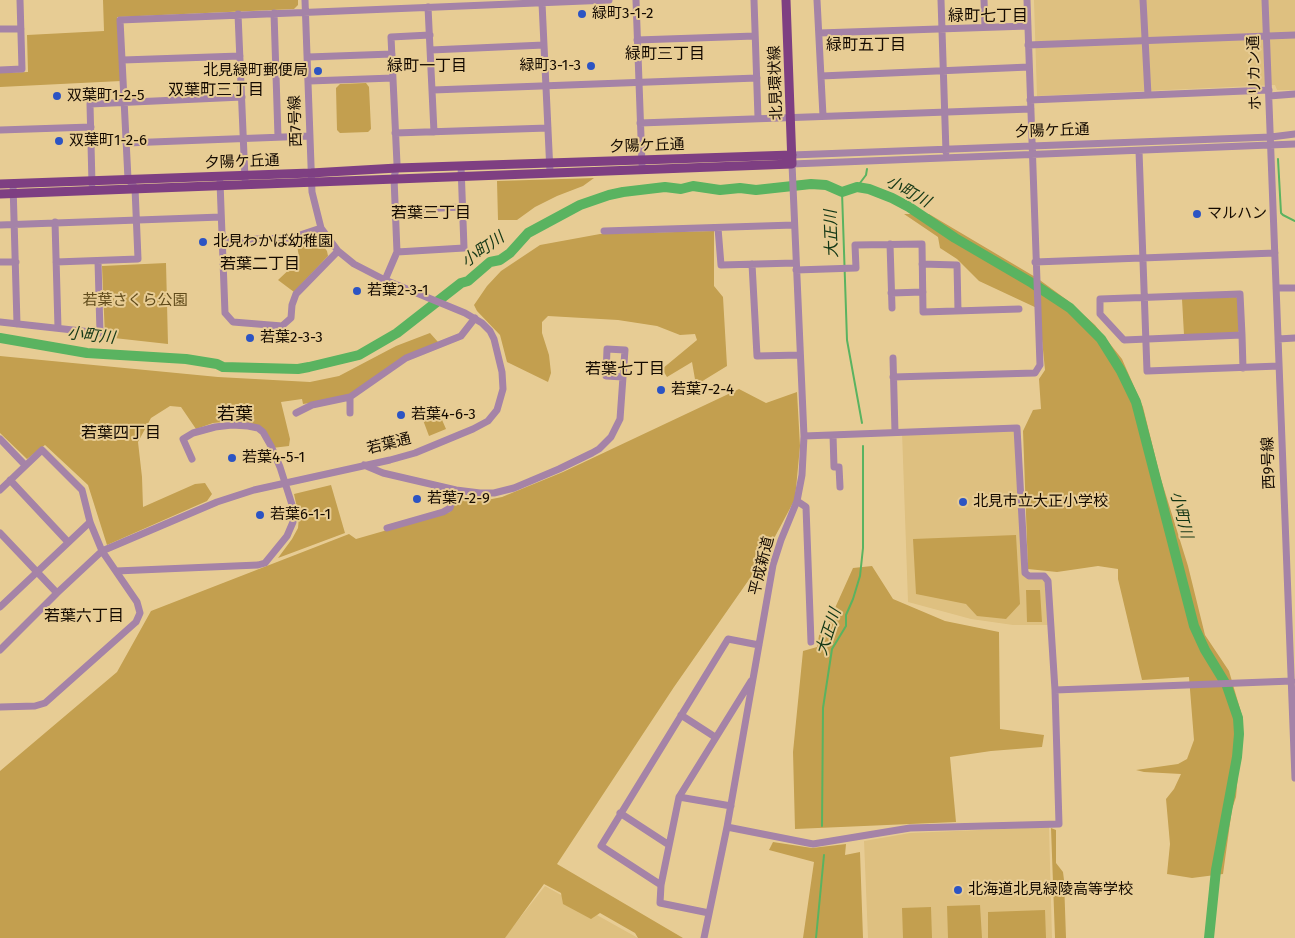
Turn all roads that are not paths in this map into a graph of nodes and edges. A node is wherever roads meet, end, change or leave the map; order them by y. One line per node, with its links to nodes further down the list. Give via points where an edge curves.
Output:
1 (20, 0): 22 (street)
2 (305, 0): 15 (street, 西7号線)
3 (610, 0): 13 (street)
4 (636, 0): 28 (street)
5 (754, 0): 26 (street)
6 (786, 0): 56 (main road, 北見環状線)
7 (817, 0): 23 (street)
8 (940, 0): 20 (street)
9 (984, 0): 19 (street)
10 (1026, 0): 18 (street)
11 (1143, 0): 29 (street)
12 (1265, 0): 27 (street, ホリカン通)
13 (542, 3): 14 (street); 30 (street)
14 (428, 7): 15 (street); 24 (street)
15 (306, 12): 16 (street); 35 (street, 西7号線)
16 (274, 13): 17 (street); 66 (street)
17 (238, 14): 34 (street); 36 (street, via 120,20)
18 (1028, 26): 19 (street); 31 (street)
19 (985, 27): 20 (street)
20 (942, 28): 23 (street); 39 (street)
21 (0, 29): 22 (street)
22 (21, 29): 38 (street, via 22,69)
23 (819, 33): 40 (street)
24 (430, 35): 32 (street); 33 (street, via 391,37)
25 (1295, 35): 27 (street)
26 (755, 36): 28 (street); 42 (street)
27 (1267, 36): 29 (street); 47 (street, ホリカン通)
28 (637, 40): 44 (street)
29 (1145, 40): 31 (street); 49 (street)
30 (544, 45): 32 (street); 45 (street)
31 (1028, 45): 37 (street)
32 (431, 50): 46 (street)
33 (392, 54): 35 (street); 41 (street)
34 (240, 56): 36 (street); 50 (street)
35 (308, 57): 43 (street, 西7号線)
36 (123, 60): 52 (street)
37 (1029, 67): 39 (street); 51 (street)
38 (0, 70)
39 (944, 70): 40 (street); 54 (street)
40 (821, 76): 55 (street)
41 (393, 78): 43 (street); 63 (street)
42 (756, 78): 44 (street); 57 (street)
43 (309, 81): 65 (street, 西7号線)
44 (639, 82): 45 (street); 58 (street)
45 (546, 87): 46 (street); 60 (street)
46 (433, 90): 62 (street)
47 (1269, 93): 48 (street); 49 (street); 67 (street, ホリカン通)
48 (1295, 94)
49 (1148, 95): 51 (street)
50 (242, 97): 52 (street); 68 (street)
51 (1030, 100): 53 (street)
52 (124, 102): 59 (street, via 90,104); 69 (street)
53 (1031, 109): 54 (street); 71 (street)
54 (944, 111): 55 (street); 73 (street)
55 (823, 116): 56 (street)
56 (791, 117): 57 (street); 77 (main road, 北見環状線)
57 (758, 118): 58 (street)
58 (640, 123): 79 (street)
59 (91, 127): 61 (street); 90 (street)
60 (548, 128): 62 (street); 78 (street)
61 (0, 130)
62 (434, 132): 63 (street)
63 (396, 133): 81 (street)
64 (1295, 134): 67 (street, 夕陽ケ丘通)
65 (310, 136): 66 (street); 84 (street, 西7号線)
66 (278, 137): 68 (street)
67 (1271, 137): 71 (street, 夕陽ケ丘通); 72 (street, ホリカン通)
68 (244, 138): 69 (street); 87 (street)
69 (126, 143): 86 (street)
70 (1295, 144): 72 (street, 夕陽ケ丘通)
71 (1031, 146): 73 (street, 夕陽ケ丘通); 75 (street)
72 (1271, 146): 74 (street, 夕陽ケ丘通); 109 (street, 西9号線)
73 (946, 148): 76 (street); 77 (street, 夕陽ケ丘通)
74 (1139, 151): 75 (street, 夕陽ケ丘通); 110 (street)
75 (1031, 154): 76 (street, 夕陽ケ丘通); 115 (street)
76 (946, 157): 77 (street, 夕陽ケ丘通)
77 (792, 160): 79 (main road, 夕陽ケ丘通); 101 (street, 平成新道)
78 (550, 163): 79 (main road, 夕陽ケ丘通); 80 (main road, 夕陽ケ丘通); 82 (street)
79 (642, 164): 82 (main road, 夕陽ケ丘通)
80 (461, 166): 81 (main road, 夕陽ケ丘通); 83 (street)
81 (397, 168): 84 (main road, 夕陽ケ丘通); 85 (street)
82 (550, 172): 83 (main road, 夕陽ケ丘通)
83 (462, 176): 85 (main road, 夕陽ケ丘通); 94 (street)
84 (312, 177): 85 (main road, 夕陽ケ丘通); 87 (main road, 夕陽ケ丘通); 102 (street, 若葉通)
85 (394, 178): 95 (street)
86 (128, 180): 88 (main road, 夕陽ケ丘通); 90 (main road, 夕陽ケ丘通); 91 (street)
87 (245, 180): 88 (main road, 夕陽ケ丘通)
88 (220, 181): 91 (main road, 夕陽ケ丘通); 96 (street)
89 (0, 184): 92 (main road, 夕陽ケ丘通)
90 (92, 185): 91 (main road, 夕陽ケ丘通); 92 (main road, 夕陽ケ丘通)
91 (135, 188): 97 (street)
92 (13, 189): 93 (main road, 夕陽ケ丘通); 100 (street)
93 (0, 194)
94 (463, 208): 95 (street); 108 (street, via 464,248)
95 (396, 210): 108 (street)
96 (221, 218): 97 (street); 105 (street)
97 (136, 220): 98 (street); 111 (street, via 138,259)
98 (55, 222): 100 (street); 114 (street)
99 (0, 224): 100 (street)
100 (14, 224): 113 (street)
101 (794, 224): 103 (street); 118 (street, 平成新道)
102 (321, 228): 105 (street, via 291,238); 107 (street, 若葉通)
103 (718, 228): 104 (street); 116 (street, via 721,265)
104 (604, 231)
105 (222, 240): 107 (street, via 224,313 233,322 282,326 290,318 296,294)
106 (890, 244): 117 (street, via 922,244); 118 (street, via 855,245 856,268); 122 (street)
107 (338, 250): 119 (street, 若葉通, via 354,264)
108 (397, 252): 119 (street)
109 (1275, 254): 110 (street); 120 (street, 西9号線)
110 (1142, 258): 115 (street); 124 (street)
111 (98, 261): 114 (street); 131 (street, via 100,333)
112 (0, 262): 113 (street)
113 (16, 262): 130 (street)
114 (56, 262): 131 (street)
115 (1035, 262): 141 (street, via 1040,365 1035,373)
116 (752, 264): 118 (street); 136 (street, via 758,356)
117 (922, 264): 123 (street); 127 (street, via 957,265)
118 (796, 266): 136 (street, 平成新道)
119 (385, 280): 128 (street, 若葉通)
120 (1276, 288): 121 (street); 135 (street, 西9号線)
121 (1295, 288)
122 (891, 292): 123 (street); 125 (street)
123 (922, 292): 127 (street, via 923,312)
124 (1145, 297): 132 (street, via 1240,294); 134 (street); 134 (street, via 1100,299 1100,314 1124,340)
125 (892, 308)
126 (1019, 309): 127 (street)
127 (958, 311)
128 (475, 318): 142 (street, via 461,336 406,358); 151 (street, 若葉通, via 494,339 502,372 504,389 497,410 488,421 473,430 415,453)
129 (0, 322): 130 (street)
130 (18, 324): 131 (street)
131 (58, 328)
132 (1242, 335): 134 (street); 139 (street)
133 (1295, 338): 135 (street)
134 (1146, 339): 139 (street, via 1147,371)
135 (1278, 339): 138 (street, 西9号線)
136 (800, 354): 147 (street, 平成新道)
137 (893, 358): 141 (street)
138 (1279, 366): 139 (street); 171 (street, 西9号線)
139 (1243, 368)
140 (623, 377): 140 (street, via 606,376 607,349 625,350); 156 (street, via 619,422 599,449 559,470 507,490 480,493)
141 (893, 377): 145 (street)
142 (350, 396): 143 (street); 144 (street, via 312,405)
143 (350, 412)
144 (296, 413)
145 (895, 432): 146 (street); 172 (street, via 1017,428 1025,573 1044,576 1048,581)
146 (832, 435): 147 (street); 154 (street, via 834,467 839,467)
147 (804, 436): 157 (street, 平成新道)
148 (0, 438): 150 (street)
149 (192, 459): 153 (street, via 183,439 193,433 232,425 253,427 267,438)
150 (25, 465): 152 (street); 158 (street, via 42,450 82,490)
151 (364, 465): 153 (street, 若葉通); 156 (street, via 383,474)
152 (10, 480): 155 (street); 161 (street)
153 (286, 483): 162 (street, 若葉通, via 217,502); 163 (street, via 294,511 293,522 287,536 258,566)
154 (840, 486)
155 (0, 490)
156 (456, 490): 159 (street, via 450,508 443,512)
157 (797, 501): 167 (street, via 806,508); 168 (street, 平成新道, via 773,565)
158 (90, 522): 161 (street); 162 (street)
159 (387, 528)
160 (0, 533): 164 (street)
161 (68, 542): 164 (street)
162 (102, 551): 163 (street); 165 (street, 若葉通)
163 (116, 571): 173 (street, via 137,602 140,613 136,622 45,703)
164 (36, 572): 165 (street); 166 (street)
165 (57, 593): 169 (street, 若葉通)
166 (2, 602)
167 (811, 642)
168 (759, 645): 170 (street, 平成新道); 174 (street, via 728,640)
169 (0, 650)
170 (753, 679): 175 (street); 179 (street, 平成新道)
171 (1292, 680): 172 (street); 176 (street, 西9号線)
172 (1055, 690): 181 (street, via 1059,824 910,828 813,844)
173 (0, 707)
174 (681, 715): 175 (street); 180 (street)
175 (715, 737): 178 (street)
176 (1294, 754): 177 (street, 西9号線)
177 (1295, 778)
178 (679, 797): 179 (street); 182 (street)
179 (731, 806): 181 (street, 平成新道)
180 (620, 814): 182 (street); 183 (street, via 601,846)
181 (727, 827): 184 (street, 平成新道)
182 (669, 845): 183 (street)
183 (662, 885): 184 (street, via 660,903)
184 (709, 913): 185 (street, 平成新道)
185 (704, 938)

